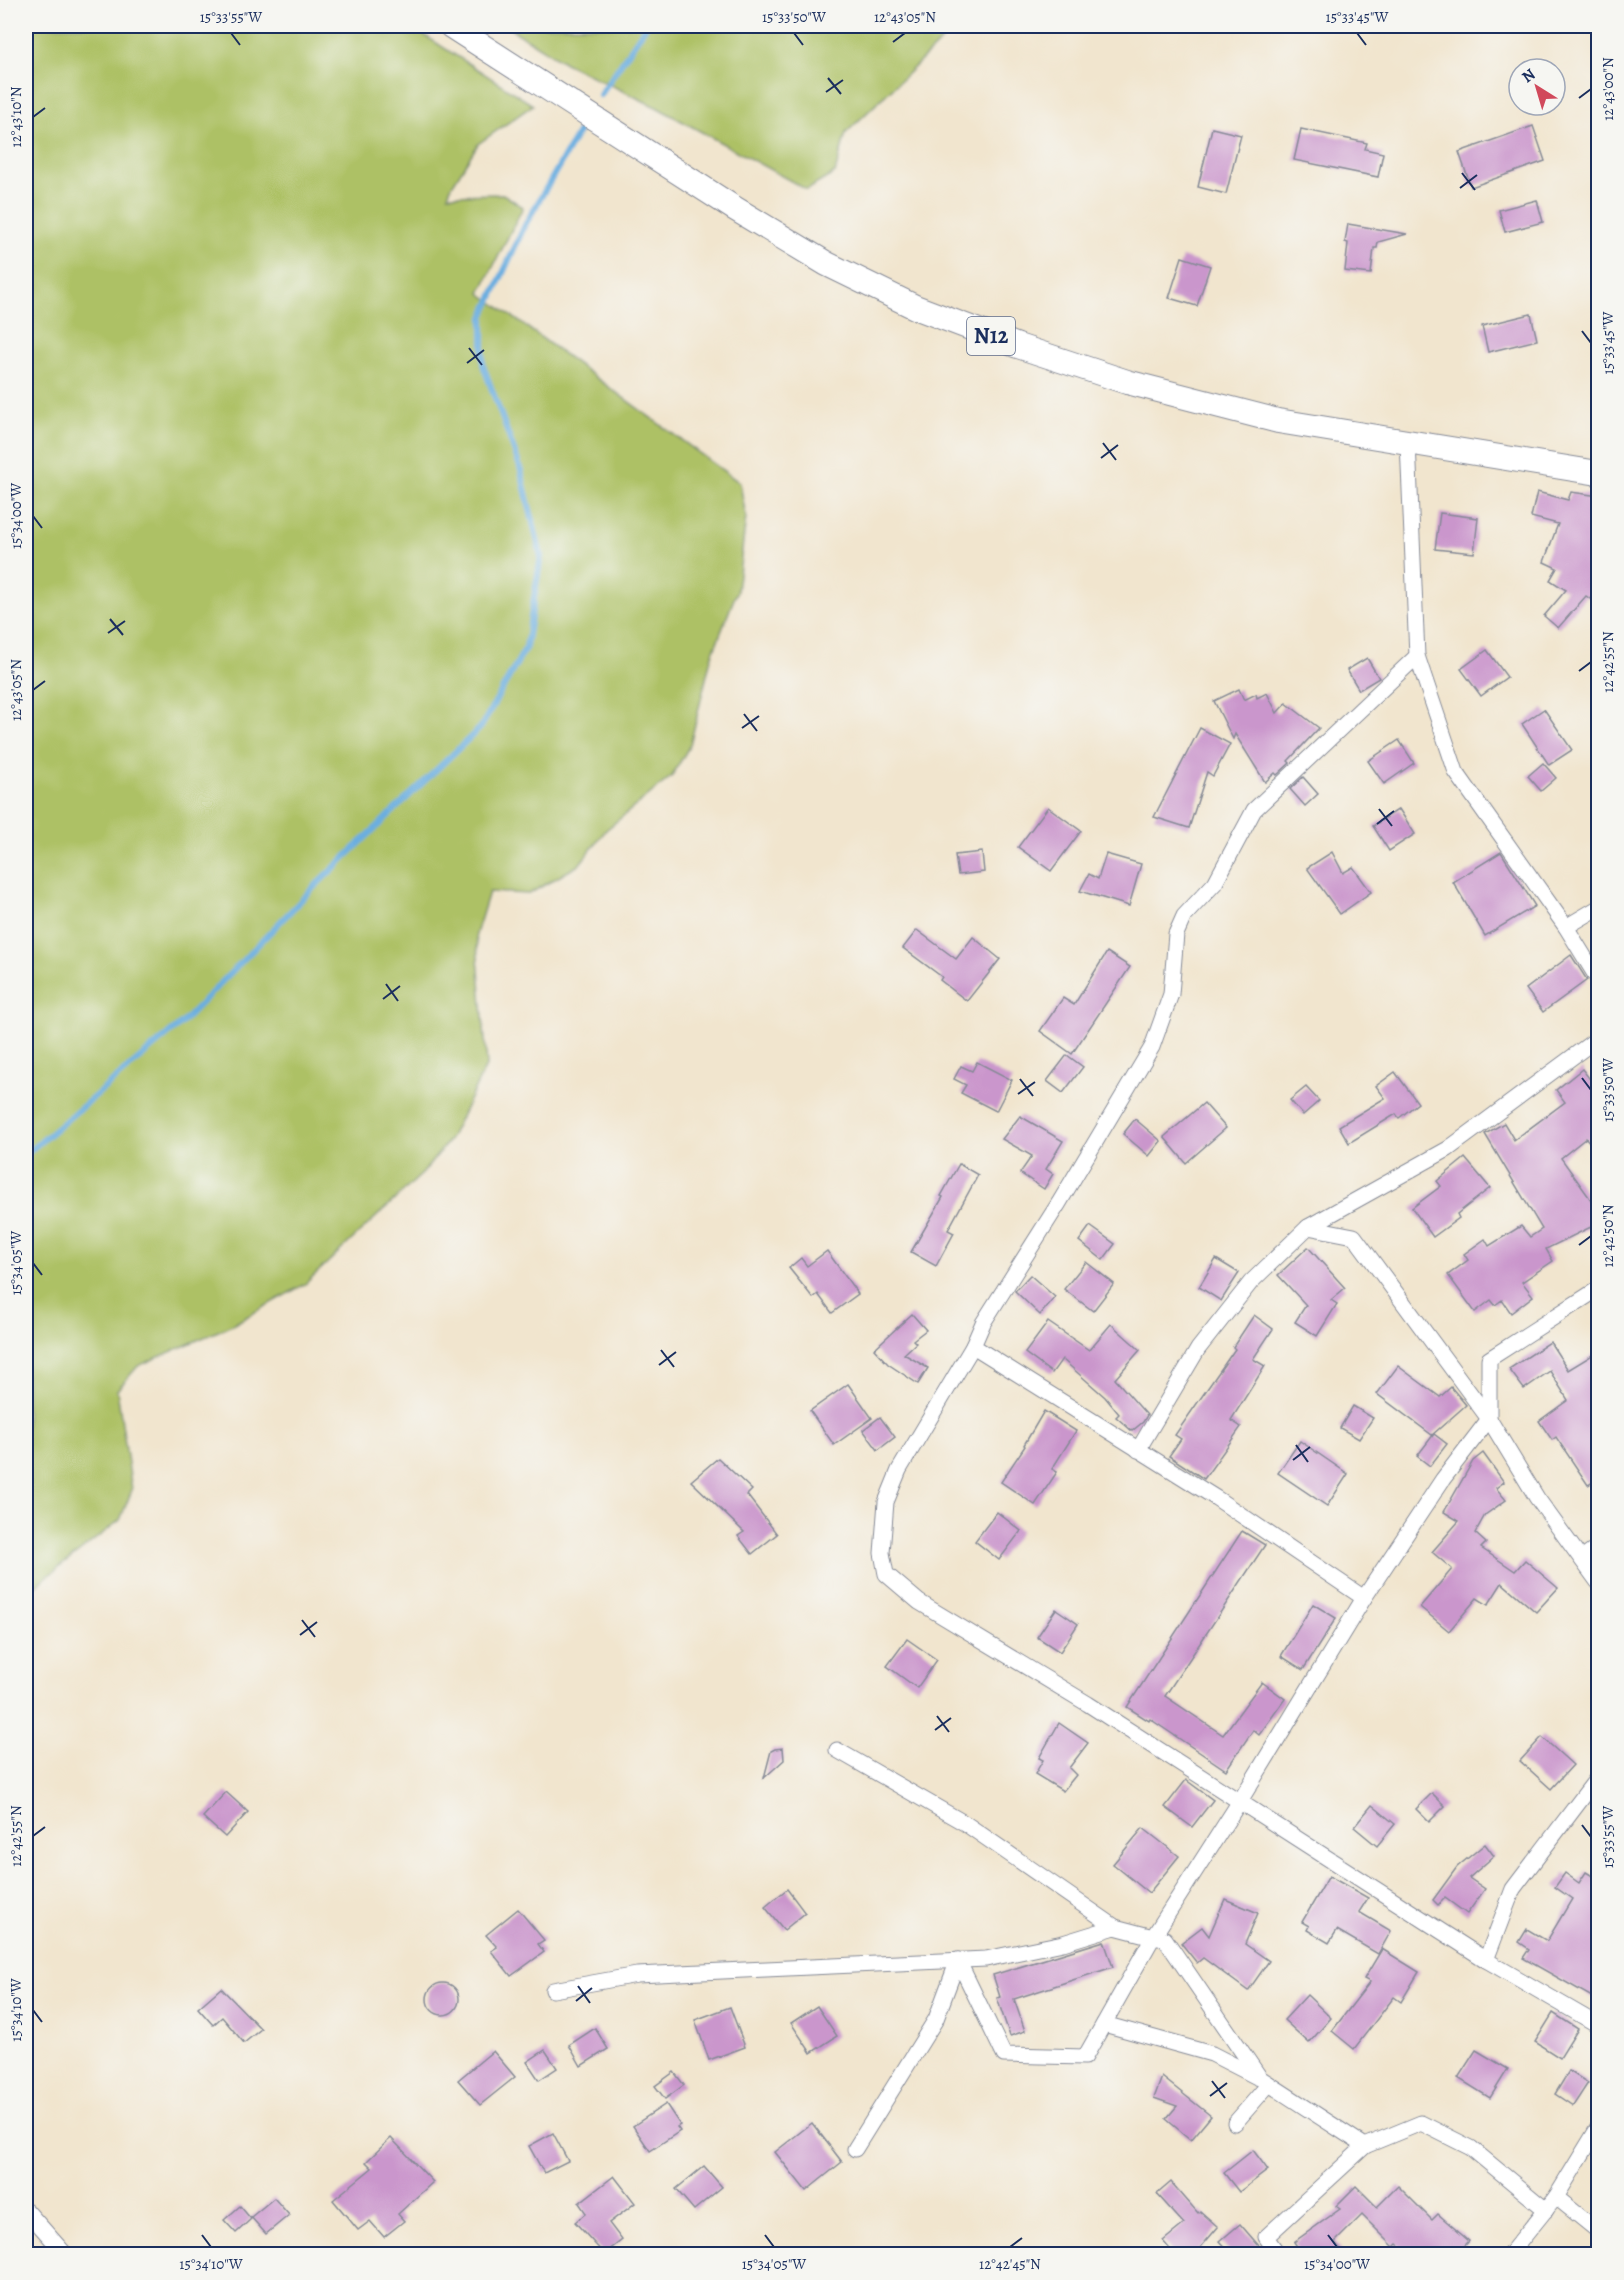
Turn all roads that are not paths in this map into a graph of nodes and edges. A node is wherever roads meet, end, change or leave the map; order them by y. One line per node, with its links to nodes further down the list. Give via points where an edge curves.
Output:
1 (452, 26): 2 (main road, N12, via 734,208 827,264 915,307 1127,382 1278,421)
2 (1408, 442): 3 (main road, N12); 4 (street)
3 (1599, 473)
4 (1417, 656): 6 (street, via 1456,772); 11 (street, via 1254,810 1215,883 1184,916 1176,934 1171,994 1152,1047 983,1323)
5 (1599, 908): 6 (street)
6 (1566, 927): 7 (street)
7 (1599, 979)
8 (1599, 1038): 9 (street, via 1448,1149)
9 (1308, 1227): 12 (street, via 1354,1236); 13 (street, via 1251,1282 1198,1348)
10 (1599, 1288): 12 (street, via 1490,1359)
11 (973, 1346): 13 (street); 20 (street, via 899,1470 886,1502 882,1553 886,1574 919,1602)
12 (1490, 1419): 15 (street, via 1537,1498); 17 (street, via 1443,1479)
13 (1138, 1449): 17 (street)
14 (1599, 1547): 15 (street)
15 (1582, 1559): 16 (street)
16 (1599, 1582)
17 (1364, 1598): 20 (street)
18 (837, 1750): 21 (street, via 966,1824)
19 (1599, 1777): 24 (street, via 1513,1889)
20 (1240, 1801): 22 (street); 24 (street)
21 (1115, 1927): 22 (street); 23 (street, via 1063,1943 986,1959)
22 (1153, 1937): 26 (street); 28 (street, via 1165,1939)
23 (958, 1960): 25 (street, via 637,1975); 26 (street, via 1004,2055 1085,2057); 32 (street, via 936,2019)
24 (1486, 1960): 27 (street)
25 (553, 1990)
26 (1104, 2024): 28 (street, via 1212,2054)
27 (1599, 2025)
28 (1264, 2081): 29 (street); 31 (street)
29 (1235, 2123)
30 (1599, 2128): 33 (street)
31 (1365, 2145): 35 (street, via 1420,2123 1471,2148); 37 (street, via 1266,2237)
32 (855, 2149)
33 (1556, 2197): 35 (street); 36 (street)
34 (26, 2210): 38 (street)
35 (1546, 2210): 39 (street)
36 (1599, 2231)
37 (1276, 2253)
38 (65, 2254)
39 (1510, 2254)

